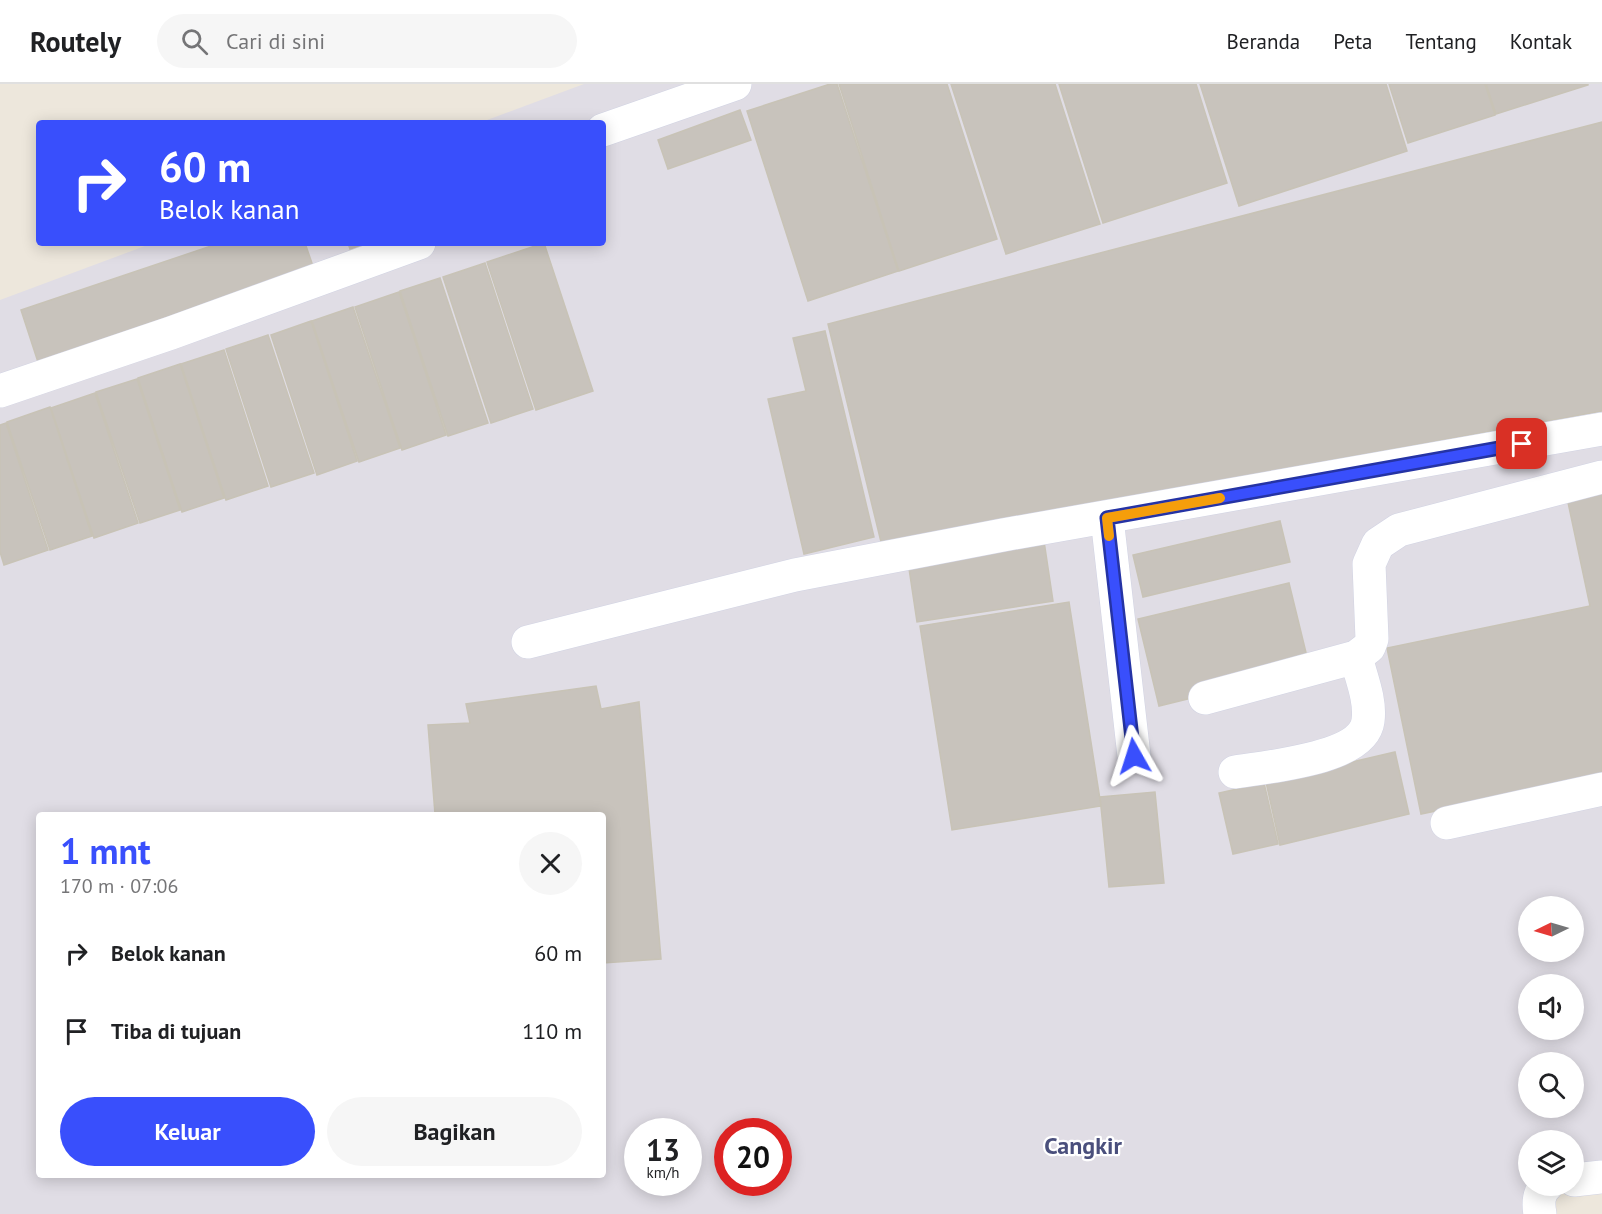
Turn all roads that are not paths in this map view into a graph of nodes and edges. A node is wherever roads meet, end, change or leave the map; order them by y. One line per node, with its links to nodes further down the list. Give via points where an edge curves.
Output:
1 (735, 84): 2 (street)
2 (606, 129)
3 (411, 246): 4 (street)
4 (0, 391)
5 (1602, 429): 7 (street)
6 (1602, 477): 9 (street, via 1399,530 1378,544 1369,564 1372,639 1369,647)
7 (1107, 518): 8 (street, via 795,575); 11 (street)
8 (528, 642)
9 (1356, 657): 10 (street); 12 (street, via 1366,692 1368,722 1358,741 1316,757)
10 (1205, 699)
11 (1134, 756)
12 (1235, 772)
13 (1602, 789): 14 (street)
14 (1447, 823)
15 (1602, 1177): 16 (street)
16 (1584, 1179)
17 (1540, 1196): 18 (street)
18 (1540, 1214)

